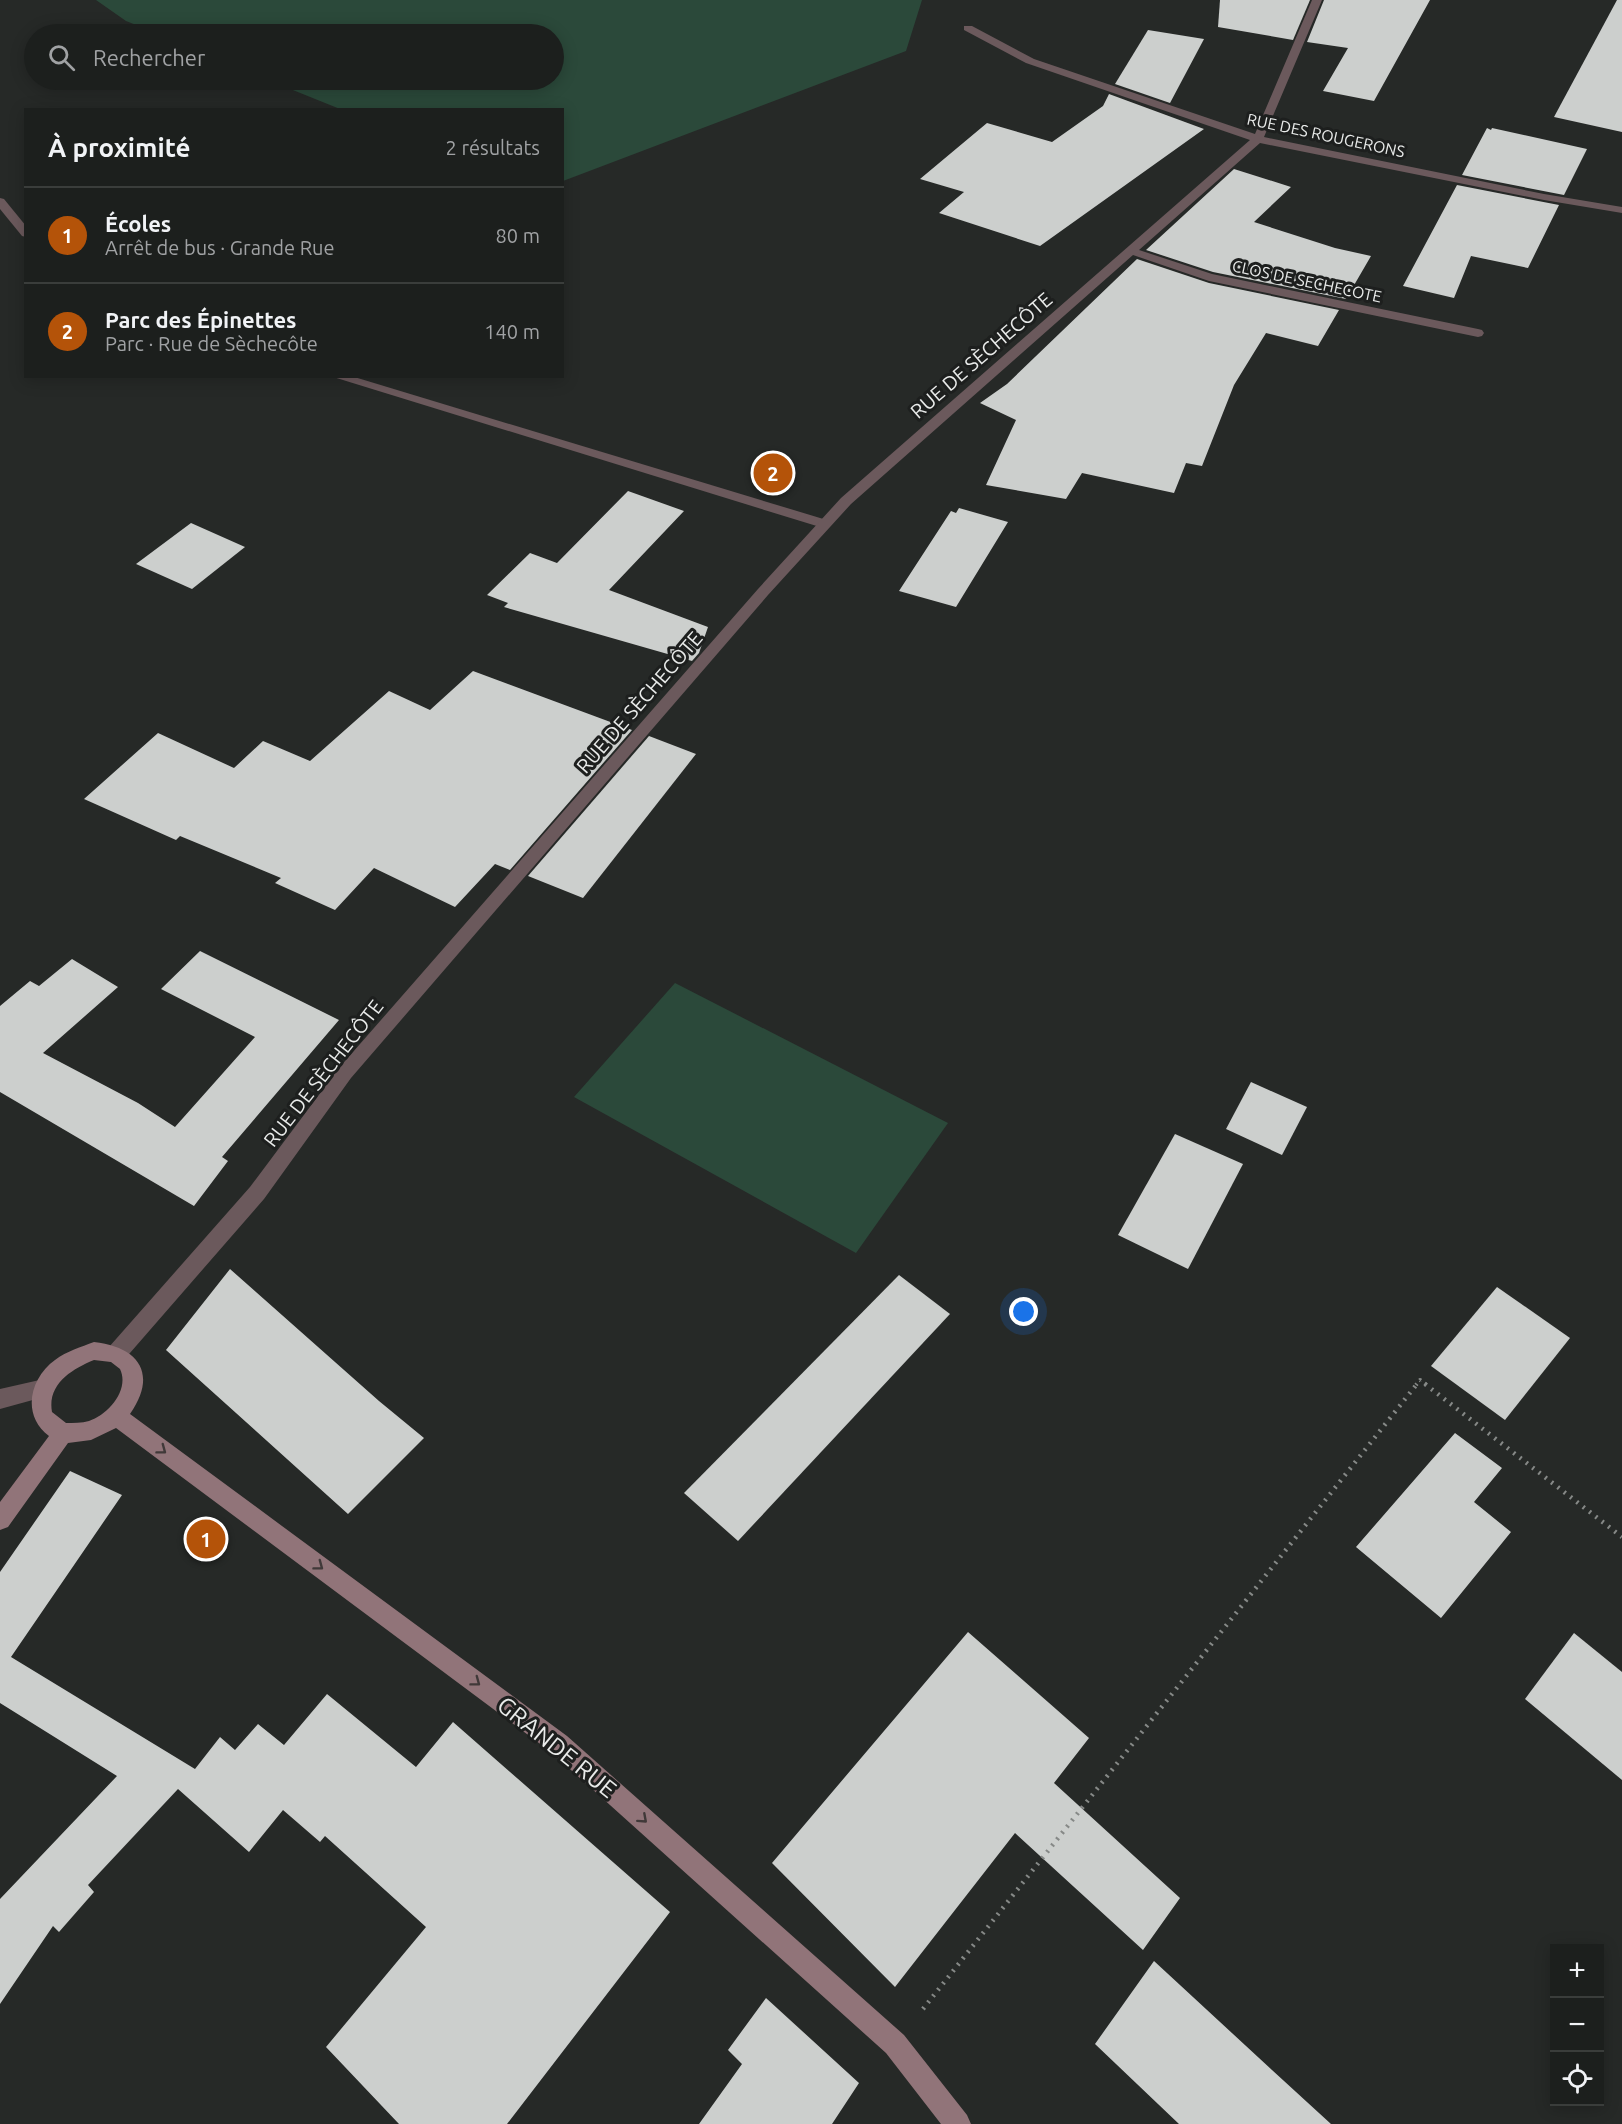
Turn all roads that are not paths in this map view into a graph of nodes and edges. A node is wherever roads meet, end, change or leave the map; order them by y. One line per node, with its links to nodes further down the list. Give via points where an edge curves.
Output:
1 (1317, 0): 3 (street)
2 (968, 28): 3 (street, RUE DES ROUGERONS, via 1030,61)
3 (1258, 139): 5 (street, RUE DES ROUGERONS, via 1544,198); 7 (street, RUE DE SÈCHECÔTE)
4 (0, 201): 6 (street)
5 (1622, 210)
6 (24, 231)
7 (1131, 250): 8 (street, CLOS DE SECHECOTE, via 1209,277); 10 (street, RUE DE SÈCHECÔTE, via 846,501)
8 (1478, 333)
9 (343, 378): 10 (street)
10 (825, 524): 11 (street, RUE DE SÈCHECÔTE, via 345,1072 257,1193)
11 (116, 1354): 12 (street, via 94,1352 73,1359); 14 (street, via 129,1364 134,1383 128,1400)
12 (44, 1388): 13 (street); 15 (street, via 40,1407 46,1423)
13 (0, 1399)
14 (115, 1415): 15 (street, via 92,1430); 17 (street, GRANDE RUE, one-way to 17, via 559,1744 895,2044)
15 (63, 1433): 16 (street)
16 (0, 1520)
17 (958, 2124)

